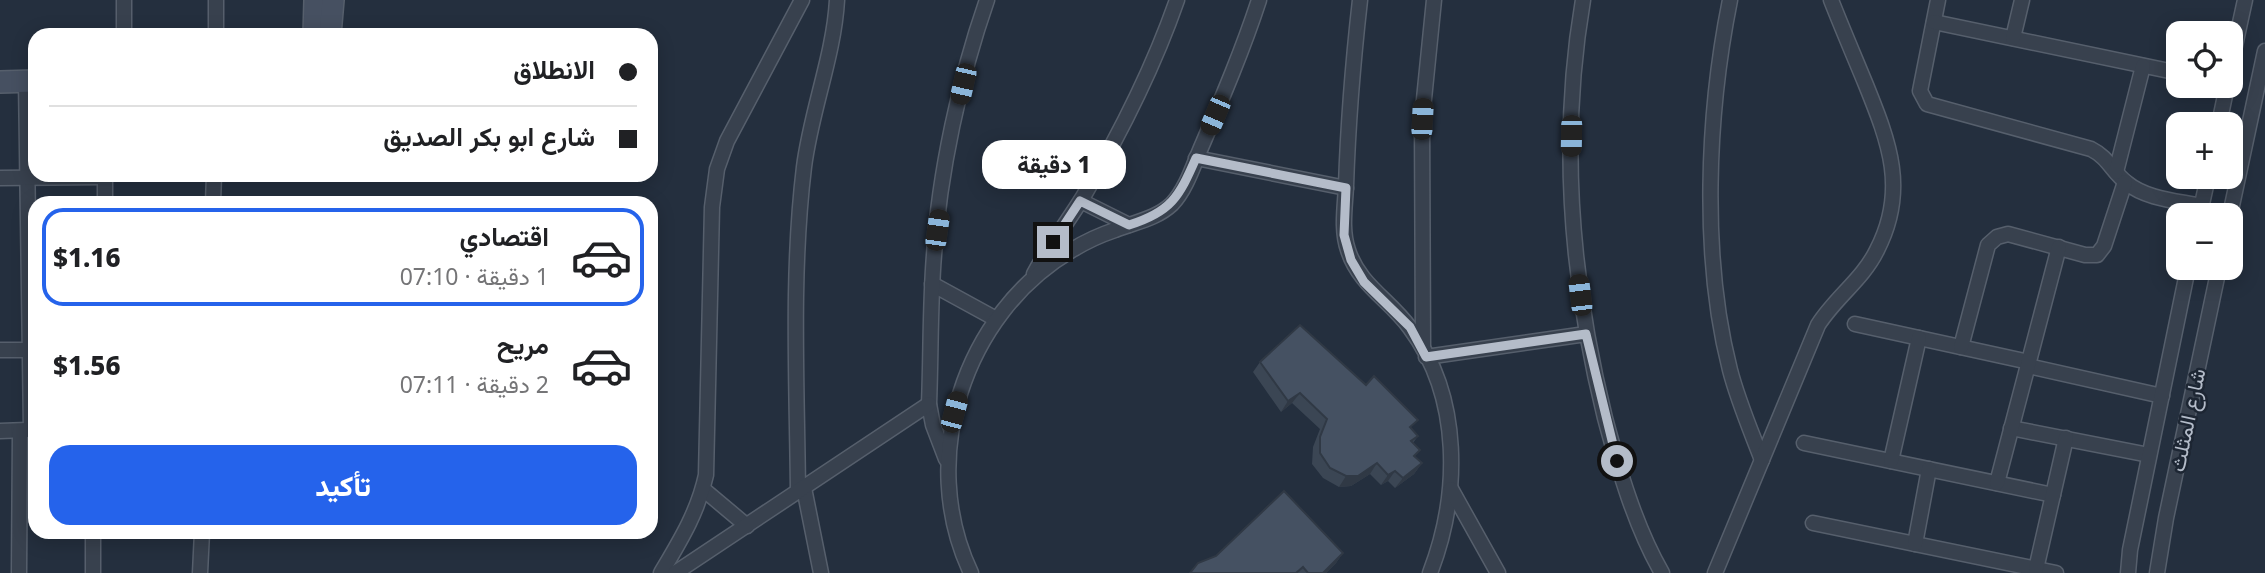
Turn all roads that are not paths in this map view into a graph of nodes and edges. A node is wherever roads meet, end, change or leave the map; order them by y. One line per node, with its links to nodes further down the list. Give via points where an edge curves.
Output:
1 (124, 0): 20 (street)
2 (216, 0): 21 (street)
3 (315, 0): 22 (street)
4 (333, 0): 23 (street)
5 (802, 0): 69 (street, via 727,141 716,178 708,458)
6 (837, 0): 71 (street, via 834,32 807,138 800,202 796,309)
7 (987, 0): 45 (street, via 957,108)
8 (1177, 0): 36 (street, via 1147,78)
9 (1259, 0): 31 (street)
10 (1360, 0): 35 (street)
11 (1434, 0): 53 (street, via 1422,119)
12 (1583, 0): 48 (street, via 1570,159 1574,249)
13 (1730, 0): 64 (street, via 1712,156 1714,268 1730,371)
14 (1831, 0): 64 (street, via 1889,145 1893,200 1872,258 1818,325)
15 (1938, 0): 19 (street)
16 (2022, 0): 24 (street)
17 (2245, 0): 18 (street)
18 (2240, 21)
19 (1934, 22): 24 (street); 33 (street, via 1920,91 1927,104 2091,149)
20 (124, 28)
21 (216, 28)
22 (314, 28)
23 (331, 28)
24 (2013, 38): 26 (street)
25 (2265, 51): 38 (street)
26 (2143, 66): 27 (street); 33 (street)
27 (2166, 70)
28 (28, 81): 29 (street)
29 (0, 82)
30 (28, 153): 32 (street)
31 (1196, 158): 35 (street); 40 (street, via 1173,202 1154,217)
32 (27, 177): 34 (street); 39 (street)
33 (2121, 177): 37 (street, via 2136,190); 41 (street, via 2102,251 2091,256)
34 (0, 178)
35 (1346, 188): 53 (street, via 1344,235 1351,260 1364,282 1410,327)
36 (1080, 201): 40 (street); 44 (street)
37 (2176, 203)
38 (2233, 203)
39 (28, 212)
40 (1129, 225): 44 (street, via 1071,250)
41 (2059, 247): 50 (street, via 2008,234 1988,245); 54 (street)
42 (2186, 280): 55 (street, شارع المثلث)
43 (2216, 280): 92 (street, شارع المثلث)
44 (1030, 281): 46 (street)
45 (932, 284): 46 (street); 56 (street)
46 (996, 319): 66 (street, via 961,387)
47 (1854, 324): 49 (street)
48 (1586, 334): 53 (street); 88 (street, via 1621,474)
49 (1919, 338): 50 (street); 65 (street)
50 (1961, 347): 54 (street)
51 (0, 350): 52 (street)
52 (28, 350)
53 (1425, 353): 70 (street, via 1448,422)
54 (2028, 364): 55 (street); 57 (street)
55 (2162, 396): 63 (street, شارع المثلث)
56 (929, 404): 66 (street); 71 (street)
57 (2011, 428): 60 (street); 68 (street)
58 (28, 430): 59 (street)
59 (0, 431)
60 (2066, 438): 63 (street); 72 (street)
61 (1804, 443): 65 (street)
62 (28, 444): 79 (street)
63 (2149, 455): 91 (street, شارع المثلث)
64 (1762, 460): 89 (street)
65 (1891, 461): 67 (street)
66 (948, 463): 85 (street, via 952,514)
67 (1929, 469): 68 (street); 77 (street)
68 (1997, 483): 72 (street)
69 (703, 489): 74 (street); 82 (street, via 690,524)
70 (1451, 489): 86 (street, via 1446,524); 87 (street)
71 (801, 490): 74 (street); 84 (street)
72 (2053, 495): 78 (street)
73 (1814, 523): 77 (street)
74 (747, 526): 83 (street)
75 (93, 539): 80 (street)
76 (202, 539): 81 (street)
77 (1915, 544): 78 (street)
78 (2036, 569): 90 (street)
79 (19, 573)
80 (93, 573)
81 (200, 573)
82 (661, 573)
83 (675, 573)
84 (821, 573)
85 (971, 573)
86 (1430, 573)
87 (1498, 573)
88 (1662, 573)
89 (1715, 573)
90 (2056, 573)
91 (2128, 573)
92 (2157, 573)

